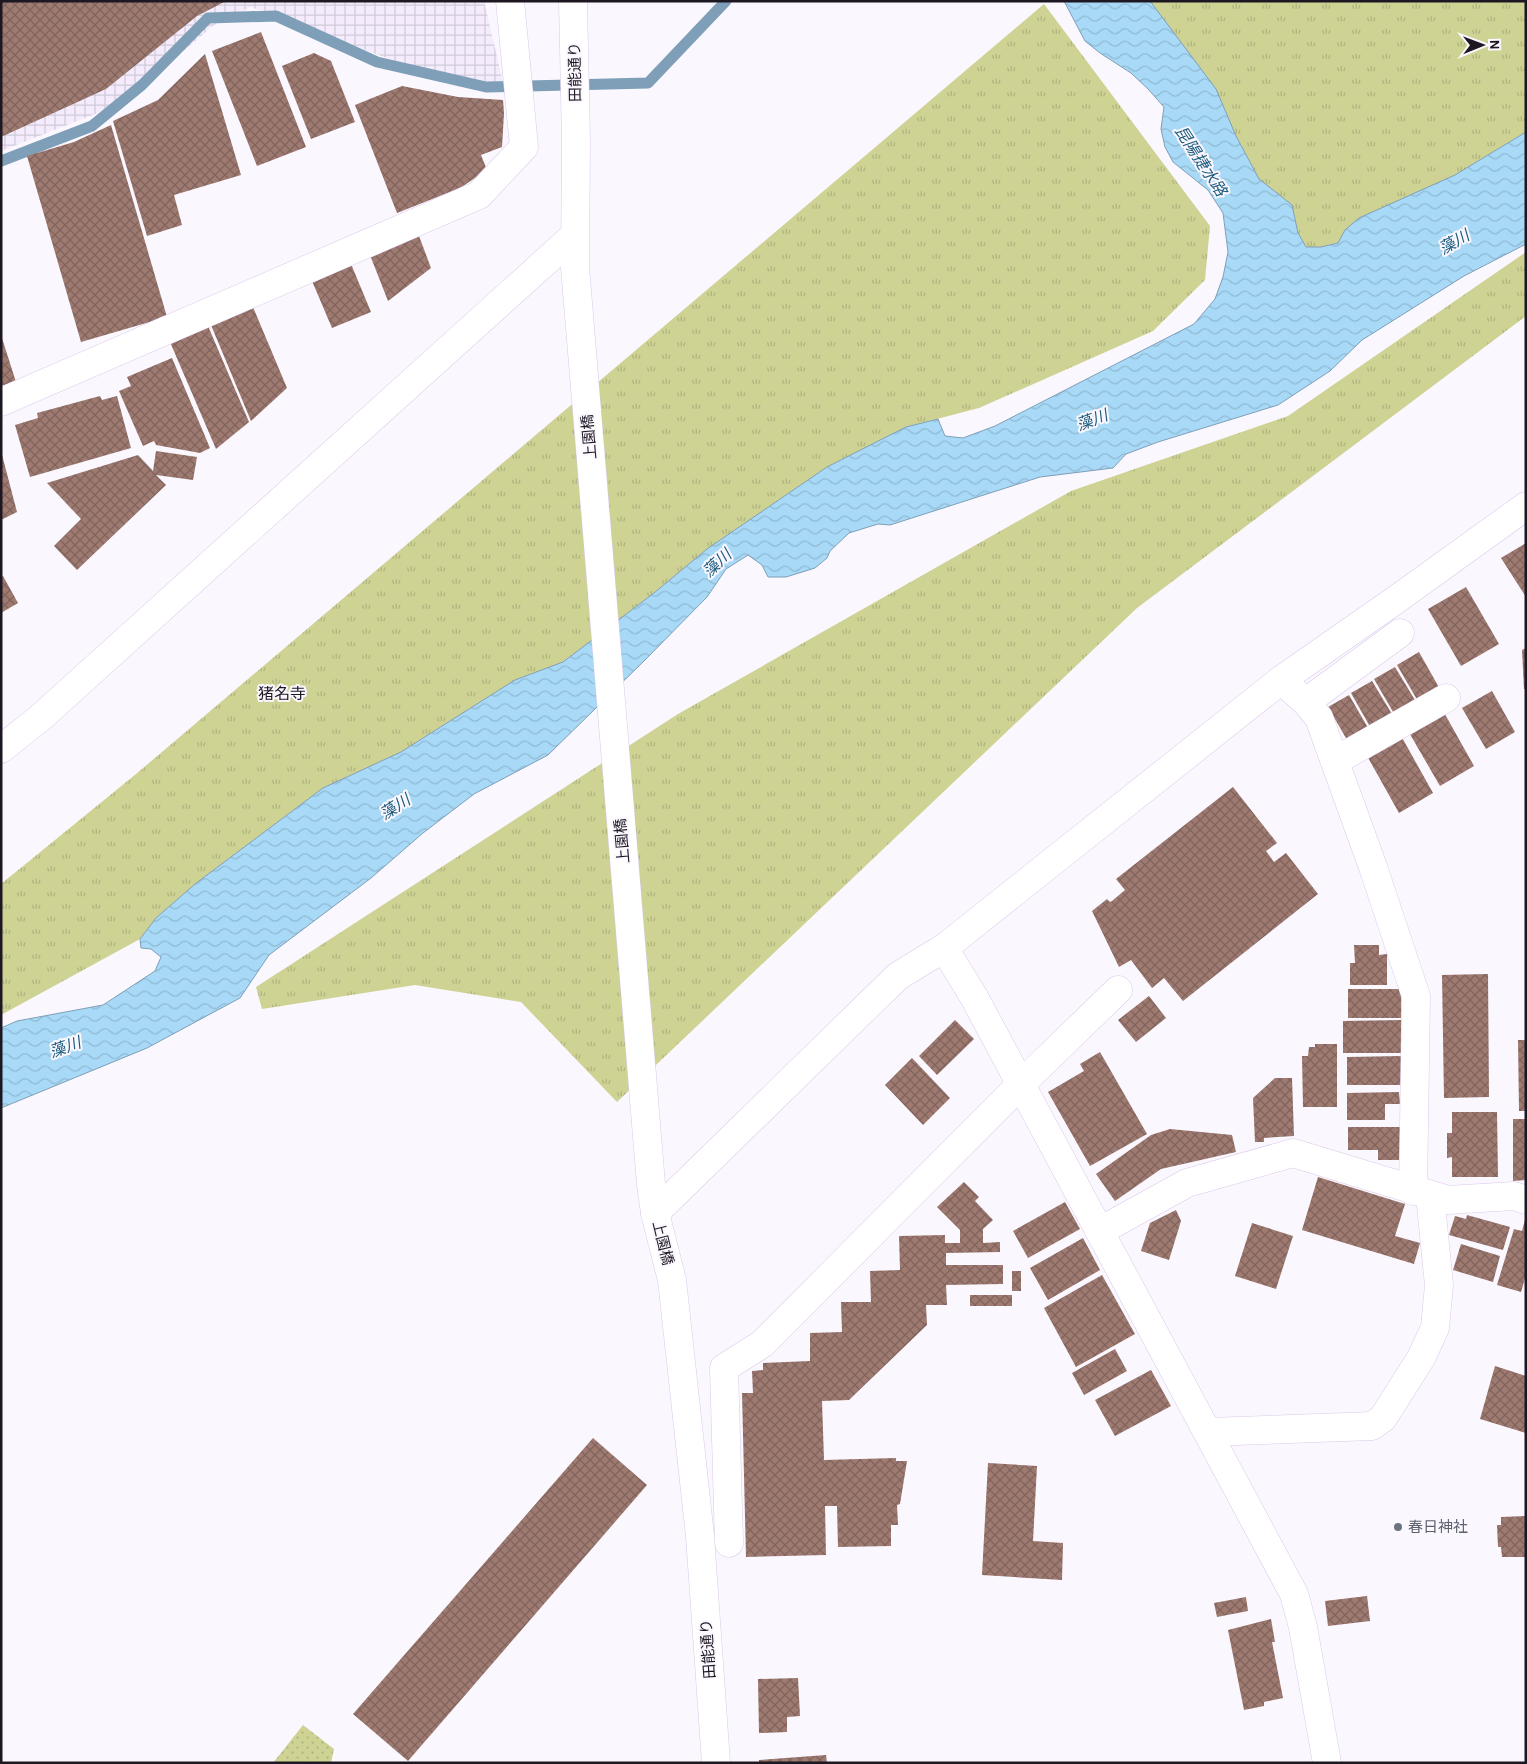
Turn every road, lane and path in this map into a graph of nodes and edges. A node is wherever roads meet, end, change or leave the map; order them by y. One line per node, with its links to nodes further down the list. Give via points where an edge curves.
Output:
1 (510, 1): 5 (street, via 524,147 479,195)
2 (573, 1): 3 (street, 田能通り)
3 (576, 142): 4 (street, 上園橋)
4 (575, 235): 11 (street); 18 (street, 上園橋, via 575,267)
5 (1, 402)
6 (1526, 506): 8 (street)
7 (1400, 633): 10 (street)
8 (1281, 680): 10 (street); 13 (street)
9 (1446, 698): 12 (street)
10 (1306, 702): 12 (street, via 1319,718)
11 (1, 750)
12 (1335, 761): 16 (street, via 1416,996)
13 (944, 948): 15 (street); 18 (street, via 898,976)
14 (1118, 990): 15 (street)
15 (1020, 1084): 19 (street); 22 (street, via 762,1344 724,1368)
16 (1421, 1193): 17 (street, via 1448,1200 1514,1196); 19 (street, via 1292,1153 1187,1183); 20 (street, via 1439,1285 1435,1328 1421,1358 1383,1418 1372,1426)
17 (1526, 1200)
18 (655, 1213): 21 (street, 上園橋, via 672,1280)
19 (1100, 1231): 20 (street)
20 (1208, 1432): 24 (street, via 1294,1594 1303,1627)
21 (700, 1536): 23 (street, 田能通り)
22 (729, 1543)
23 (716, 1763)
24 (1327, 1763)

